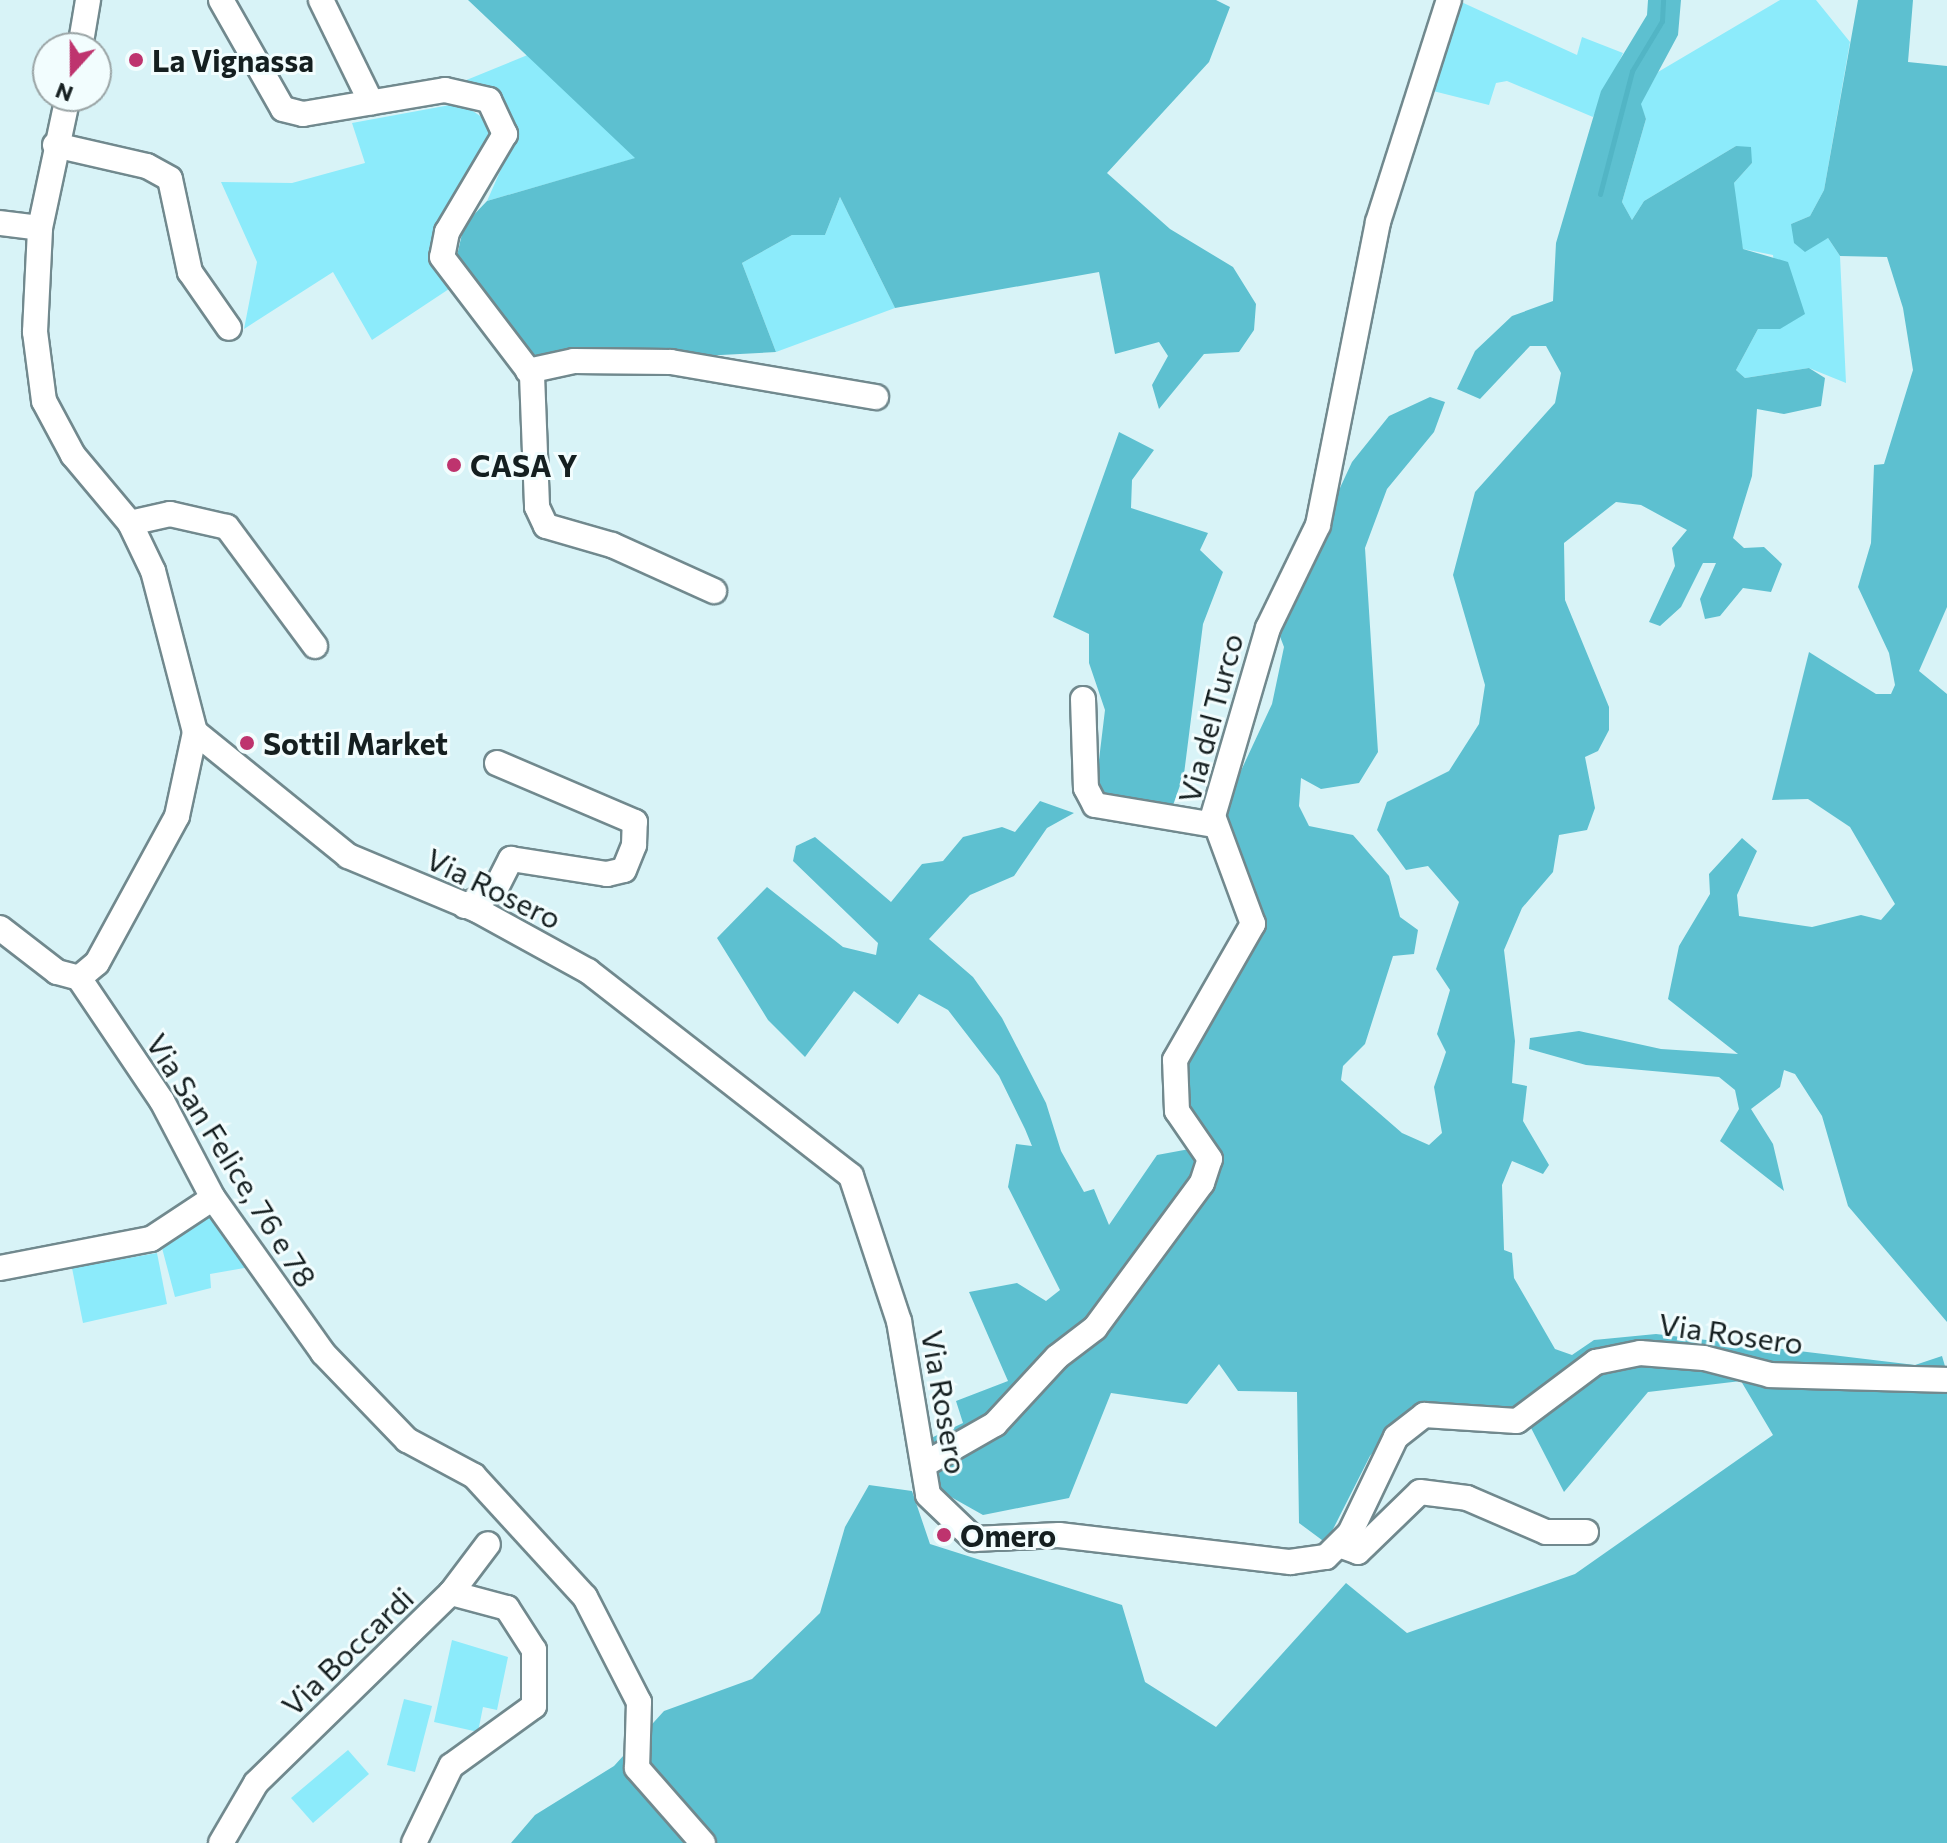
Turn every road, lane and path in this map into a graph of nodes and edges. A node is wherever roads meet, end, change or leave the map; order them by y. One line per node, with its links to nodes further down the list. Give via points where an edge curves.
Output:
1 (88, 0): 5 (street)
2 (221, 0): 6 (street, via 283,109 303,114)
3 (321, 0): 6 (street)
4 (1449, 0): 20 (street, Via del Turco, via 1378,222 1318,525 1268,628)
5 (83, 32)
6 (371, 102): 12 (street, via 468,91 489,100 502,120 500,149 447,232 442,257)
7 (64, 112): 8 (street)
8 (55, 145): 10 (street); 11 (street, via 147,166 170,179 190,272)
9 (0, 223): 10 (street)
10 (40, 228): 14 (street, via 35,332 44,401 73,455)
11 (229, 328)
12 (528, 371): 13 (street, via 574,361 671,362); 15 (street, via 537,507 546,526)
13 (876, 397)
14 (130, 523): 16 (street, via 170,514 227,527); 18 (street, via 153,571)
15 (714, 591)
16 (315, 646)
17 (1083, 699): 20 (street, via 1086,788 1095,805)
18 (195, 732): 21 (street, Via Rosero, via 348,856); 23 (street, via 177,816 97,963)
19 (497, 763): 21 (street, via 635,822 634,845 624,870 607,874 511,859 495,890)
20 (1215, 825): 27 (street, Via del Turco, via 1253,924 1175,1060 1177,1111 1210,1159 1202,1183 1095,1328 1057,1357 995,1424)
21 (465, 906): 27 (street, Via Rosero, via 588,971 851,1176 899,1321)
22 (0, 928): 23 (street, via 37,961)
23 (79, 978): 24 (street, Via San Felice, 76 e 78, via 162,1101)
24 (213, 1198): 25 (street, via 151,1239); 28 (street, Via San Felice, 76 e 78, via 273,1290 382,1418 474,1476)
25 (0, 1268)
26 (1947, 1380): 30 (street, Via Rosero, via 1770,1375 1704,1358 1640,1353 1596,1362 1517,1421 1456,1412 1424,1415 1396,1437)
27 (925, 1464): 30 (street, Via Rosero, via 928,1495 974,1539 1059,1535 1290,1562 1326,1557)
28 (501, 1529): 31 (street); 34 (street, Via San Felice, 76 e 78, via 607,1631 639,1702 637,1768)
29 (1586, 1532): 30 (street, via 1546,1532 1467,1498 1420,1492 1358,1552)
30 (1339, 1545)
31 (451, 1593): 32 (street, Via Boccardi, via 256,1783); 33 (street, Via Boccardi, via 507,1608 534,1650 534,1706 451,1766)
32 (221, 1843)
33 (414, 1843)
34 (703, 1843)

